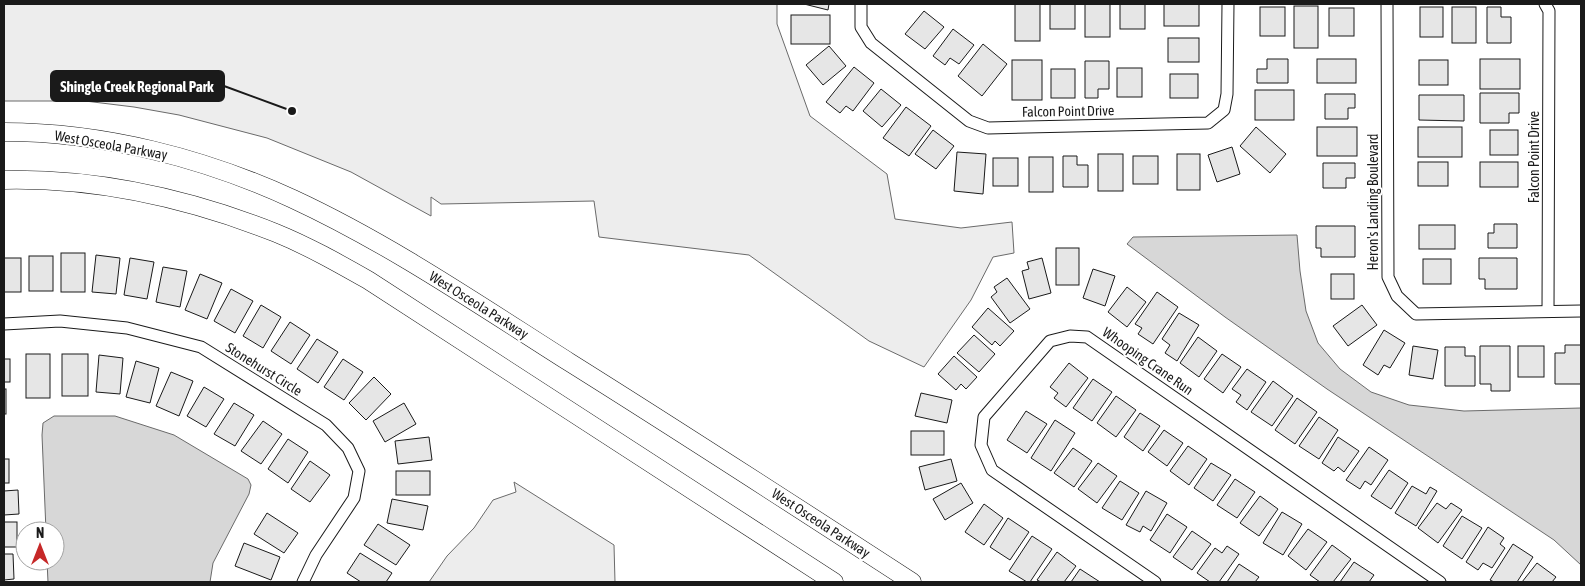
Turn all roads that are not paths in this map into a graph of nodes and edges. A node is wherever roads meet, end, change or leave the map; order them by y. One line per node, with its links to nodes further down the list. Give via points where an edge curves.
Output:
1 (861, 4): 2 (street, Falcon Point Drive, via 861,27 871,43 969,121 988,128 1208,123 1224,110 1227,94)
2 (1228, 4)
3 (1387, 4): 8 (street, Heron's Landing Boulevard, via 1388,277 1396,296 1416,314)
4 (1545, 4): 8 (street, Falcon Point Drive, via 1550,11)
5 (4, 132): 12 (main road, West Osceola Parkway, via 87,138 202,164 292,199 347,226 675,428)
6 (4, 180): 11 (main road, via 111,187 163,198 221,213 277,233 324,255)
7 (1581, 311): 8 (street, Heron's Landing Boulevard)
8 (1548, 312)
9 (4, 324): 10 (street, Stonehurst Circle, via 60,321 127,328 201,347 326,425 348,448 358,471 354,498 316,555)
10 (303, 582)
11 (834, 582)
12 (912, 582)
13 (1154, 582): 14 (street, Whooping Crane Run, via 992,470 981,445 984,417 1050,341 1070,336 1087,337)
14 (1440, 582)

